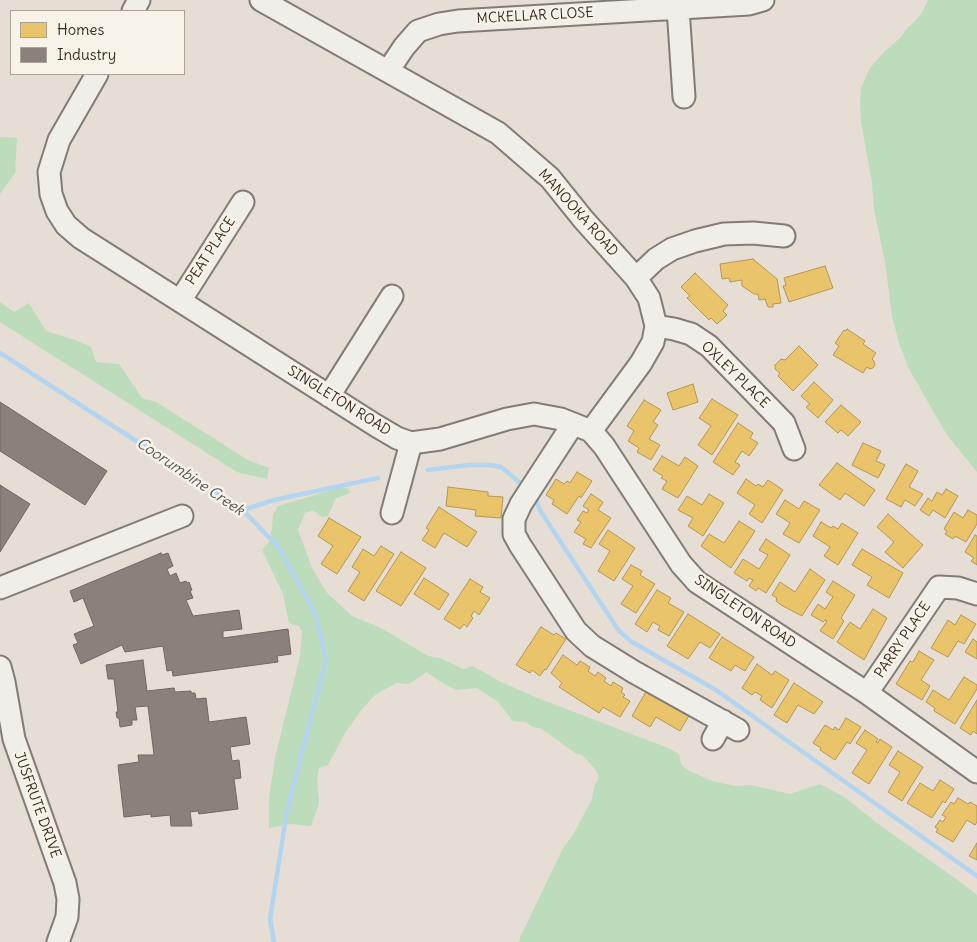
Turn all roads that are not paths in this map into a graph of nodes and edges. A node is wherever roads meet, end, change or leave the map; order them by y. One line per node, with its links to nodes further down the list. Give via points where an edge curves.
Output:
1 (262, 0): 4 (street, MANOOKA ROAD)
2 (756, 2): 3 (street, MCKELLAR CLOSE)
3 (678, 8): 4 (street, MCKELLAR CLOSE, via 439,24 418,31); 6 (street)
4 (388, 71): 9 (street, MANOOKA ROAD, via 498,133 550,178)
5 (96, 75): 11 (street, SINGLETON ROAD, via 59,140 49,172 51,194 66,225)
6 (684, 96)
7 (243, 202): 11 (street, PEAT PLACE)
8 (784, 236): 9 (street, via 724,234 695,241 672,249)
9 (636, 278): 12 (street, MANOOKA ROAD, via 649,298)
10 (392, 296): 13 (street)
11 (180, 301): 13 (street, SINGLETON ROAD)
12 (656, 326): 14 (street, via 653,342 641,363); 16 (street, OXLEY PLACE, via 691,334 709,346 784,423)
13 (329, 396): 15 (street, SINGLETON ROAD, via 397,438)
14 (582, 427): 15 (street, SINGLETON ROAD, via 534,414 440,440); 22 (street, SINGLETON ROAD, via 604,446 681,564 697,582); 23 (street, via 521,504 514,519 514,534 576,631 592,646)
15 (411, 442): 17 (street)
16 (794, 449)
17 (392, 513)
18 (182, 516): 19 (street)
19 (0, 588)
20 (977, 594): 22 (street, PARRY PLACE, via 939,587)
21 (0, 667): 25 (street, JUSFRUTE DRIVE, via 14,739 65,883 67,917)
22 (867, 693): 24 (street, SINGLETON ROAD)
23 (725, 730)
24 (977, 772)
25 (58, 942)

